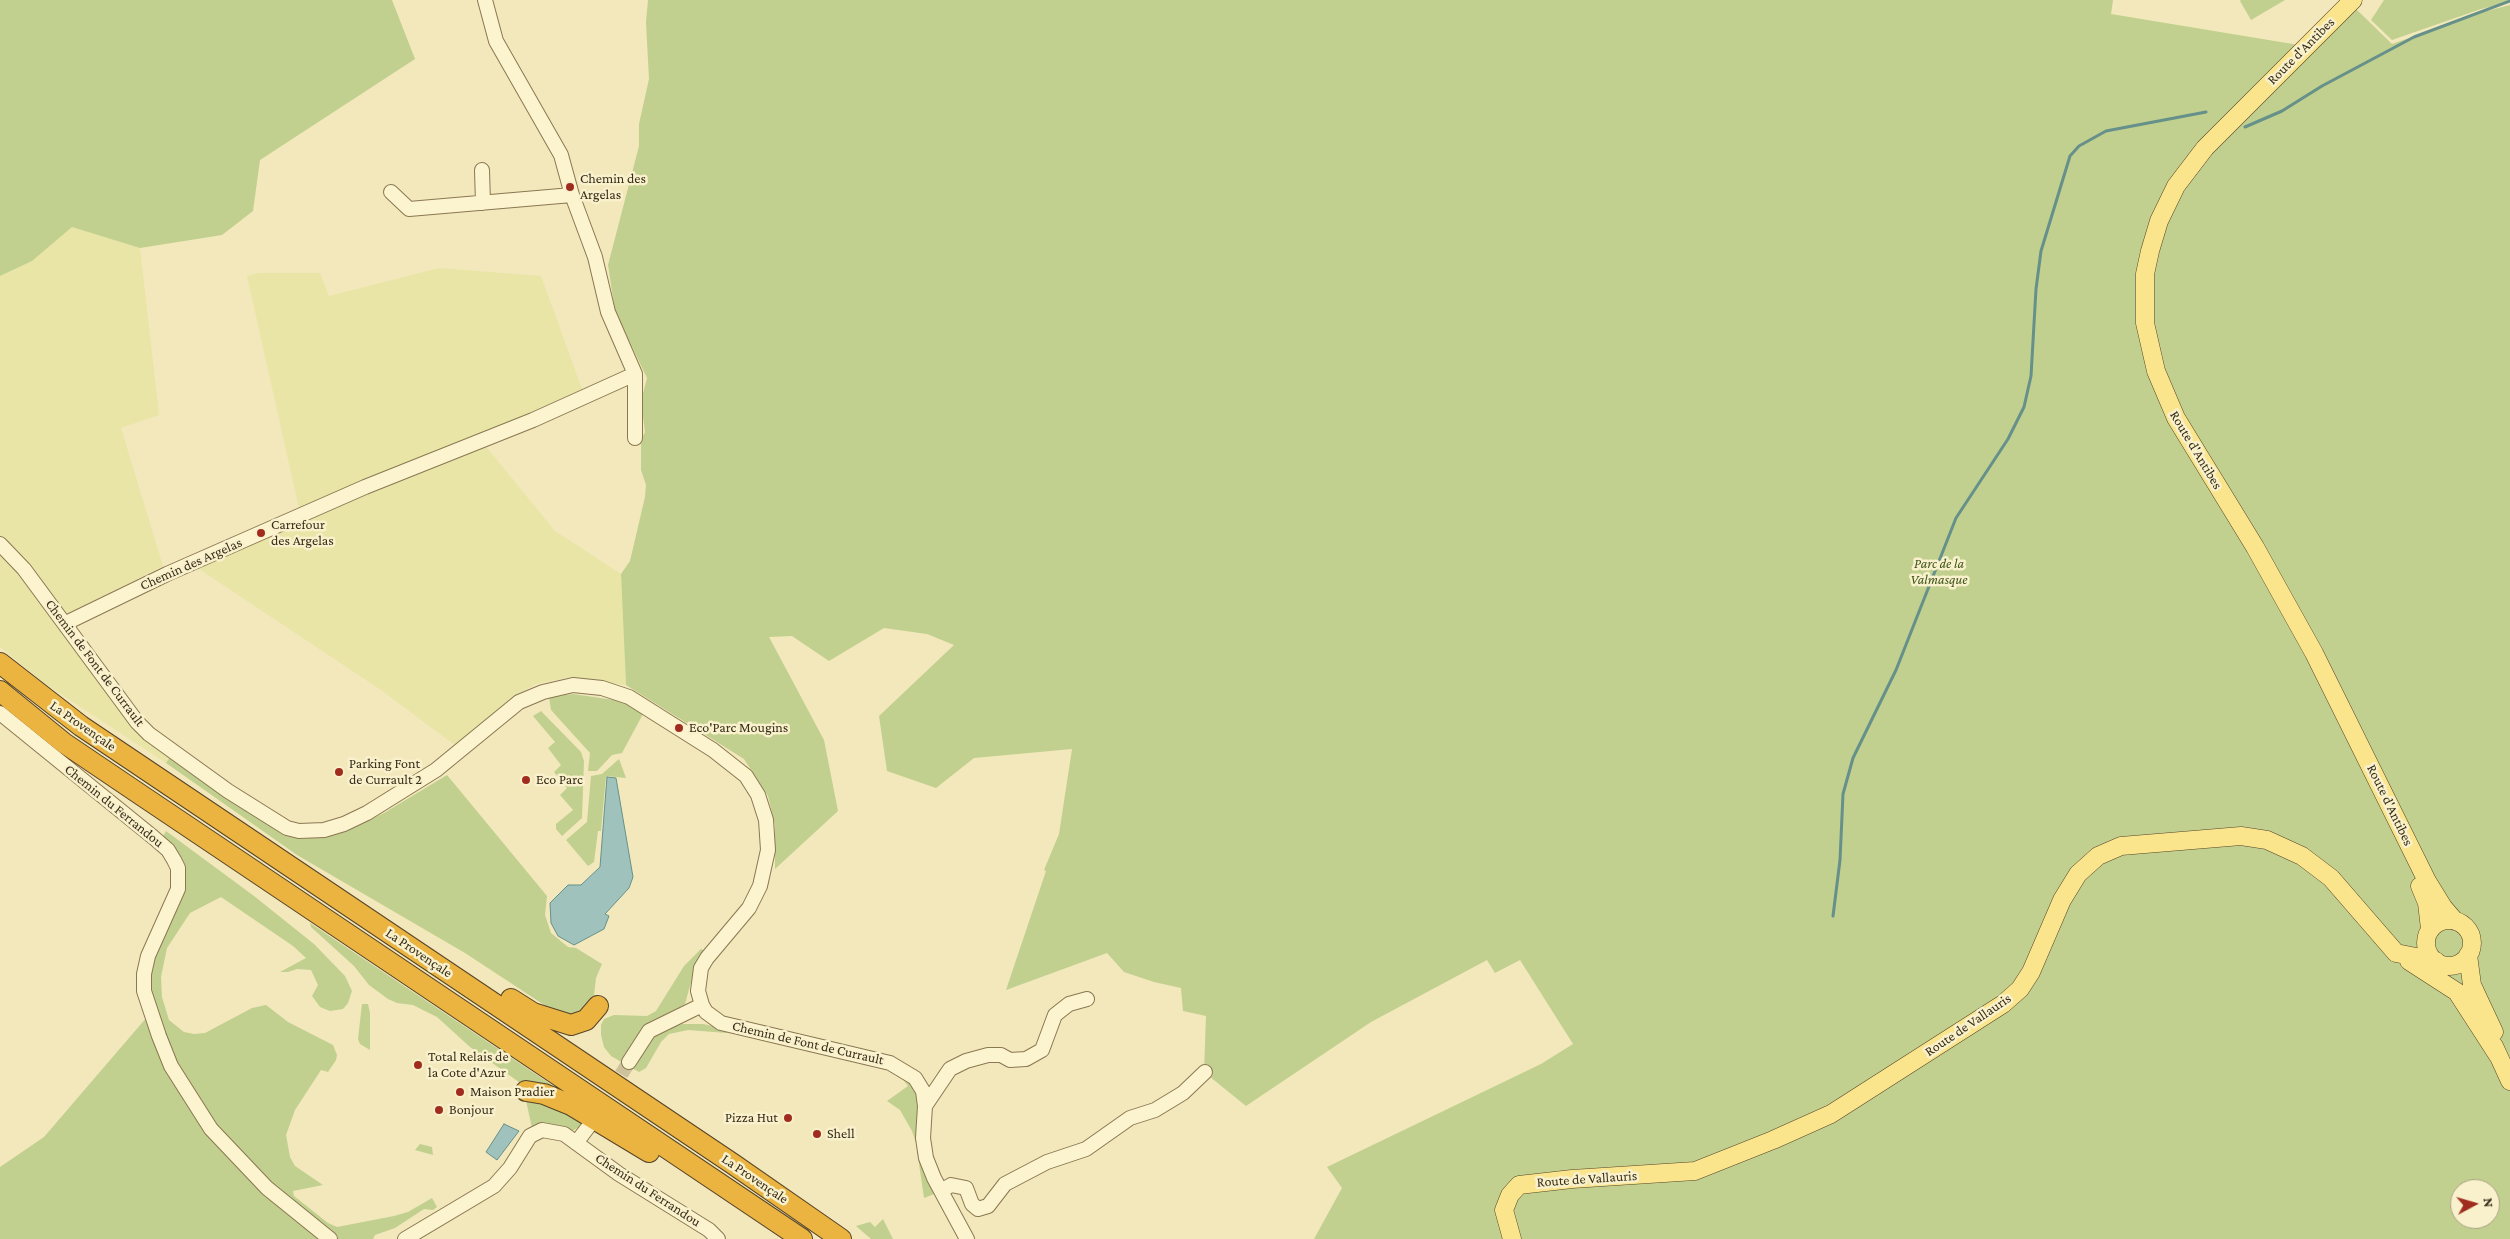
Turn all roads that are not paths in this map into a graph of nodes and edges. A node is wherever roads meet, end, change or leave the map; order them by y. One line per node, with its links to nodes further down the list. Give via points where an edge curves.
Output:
1 (485, 0): 6 (street, via 496,41 561,155)
2 (2341, 0): 19 (main road, Route d'Antibes, via 2224,113 2181,163 2152,220 2143,249 2136,324 2141,353 2158,398 2316,670 2420,886 2429,910)
3 (2353, 0): 18 (main road, Route d'Antibes, via 2205,148 2176,186 2159,221 2150,251 2145,323 2156,372 2176,418 2255,547 2314,653 2427,881)
4 (482, 170): 7 (street)
5 (392, 192): 7 (street, via 409,209)
6 (572, 195): 7 (street); 8 (street, via 595,257 608,312)
7 (483, 203)
8 (635, 374): 9 (street); 11 (street, Chemin des Argelas, via 175,570)
9 (635, 438)
10 (0, 544): 11 (street, Chemin de Font de Currault)
11 (66, 623): 24 (street, Chemin de Font de Currault, via 149,734 228,791 287,828 298,831 324,830 367,813 436,770 519,702 543,692 572,685 602,688 629,697 714,750 746,776 758,794 766,820 768,850 760,886 749,908 701,968 698,991)
12 (0, 663): 17 (highway, La Provençale, via 82,726)
13 (0, 691): 15 (highway, La Provençale, via 64,743)
14 (0, 713): 37 (street, Chemin du Ferrandou, via 168,850 178,868 178,888 148,956 144,991 171,1066 211,1129 267,1188)
15 (141, 795): 16 (highway); 36 (highway, La Provençale)
16 (198, 846)
17 (285, 863): 26 (highway, via 352,897); 40 (highway, La Provençale)
18 (2455, 921): 19 (main road, via 2441,921); 21 (main road, via 2469,932 2472,944)
19 (2429, 934): 20 (main road, via 2407,946); 22 (main road, via 2428,951)
20 (2390, 946): 22 (main road); 27 (main road, via 2457,992); 42 (main road, Route de Vallauris, via 2332,878 2302,856 2268,840 2241,836 2121,846 2098,856 2078,874 2062,900 2031,972 2020,989 2003,1004 1831,1114 1695,1171 1519,1185 1510,1195 1504,1210)
21 (2468, 955): 22 (main road, via 2454,965); 27 (main road, via 2472,985)
22 (2439, 963): 27 (main road, via 2469,997)
23 (1087, 999): 32 (street, via 1069,1004 1055,1015 1042,1050 1026,1059 1010,1060 988,1054 966,1061 950,1069)
24 (702, 1005): 28 (street, via 648,1031); 32 (street, Chemin de Font de Currault, via 721,1023 890,1063 915,1078 923,1091)
25 (598, 1006): 26 (highway, via 586,1020 571,1025)
26 (533, 1013): 28 (highway)
27 (2504, 1060): 30 (main road)
28 (626, 1068)
29 (1205, 1072): 35 (street, via 1182,1093 1155,1110 1130,1118 1086,1149 1047,1162 1005,1184 988,1206 978,1209 972,1204 966,1188 951,1185)
30 (2510, 1081)
31 (526, 1091): 36 (highway, via 571,1105 704,1186)
32 (925, 1106): 35 (street, Chemin de Font de Currault, via 923,1138 926,1158)
33 (589, 1126): 34 (street)
34 (576, 1143): 38 (street, Chemin du Ferrandou, via 559,1132 542,1130 533,1133 494,1186); 39 (street, Chemin du Ferrandou)
35 (941, 1191): 41 (street, Chemin de Font de Currault)
36 (800, 1238)
37 (330, 1239)
38 (404, 1239)
39 (718, 1239)
40 (841, 1239)
41 (967, 1239)
42 (1512, 1239)

